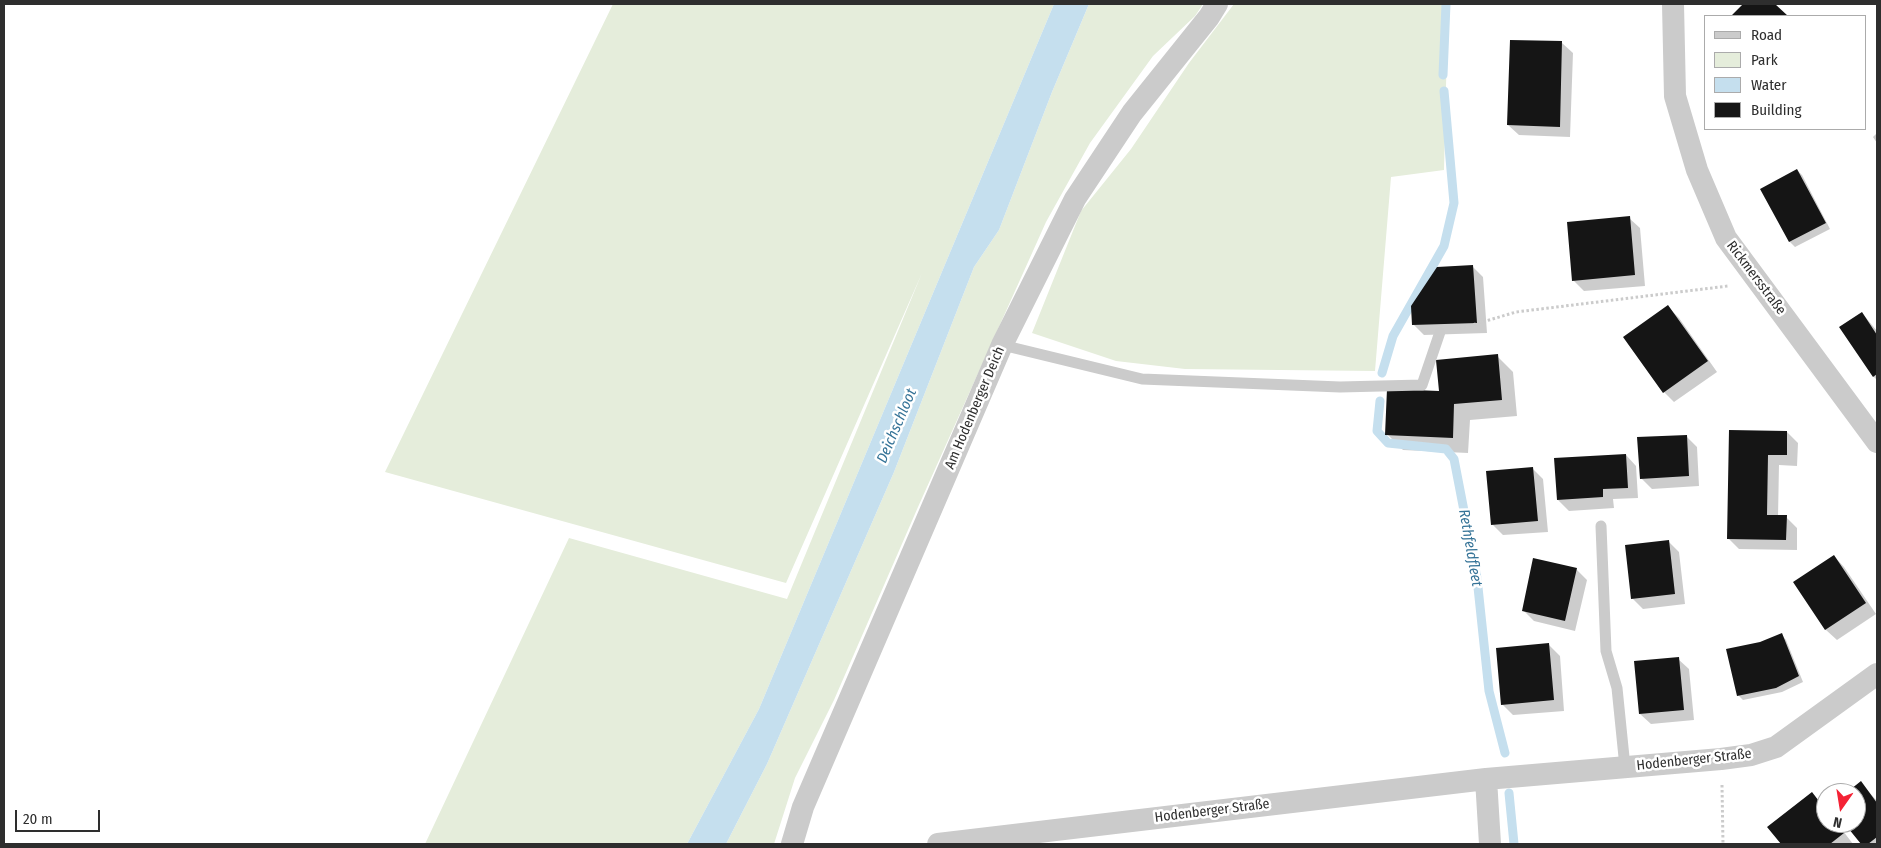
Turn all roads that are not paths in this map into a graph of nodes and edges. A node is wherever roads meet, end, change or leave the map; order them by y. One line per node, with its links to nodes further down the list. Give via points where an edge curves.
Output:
1 (1217, 4): 4 (street, Am Hodenberger Deich, via 1132,113 1075,199)
2 (1673, 4): 5 (street, Rickmersstraße, via 1675,96 1697,170 1726,238)
3 (1440, 332): 4 (lane, via 1422,384 1358,387 1142,379)
4 (1002, 346): 10 (street, Am Hodenberger Deich, via 803,808)
5 (1877, 442)
6 (1601, 526): 8 (lane, via 1606,651 1617,688)
7 (1877, 674): 8 (street, Hodenberger Straße, via 1776,747 1752,755)
8 (1625, 767): 9 (street, Hodenberger Straße)
9 (1486, 779): 11 (street, Hodenberger Straße); 12 (street)
10 (792, 844)
11 (938, 844)
12 (1490, 844)

